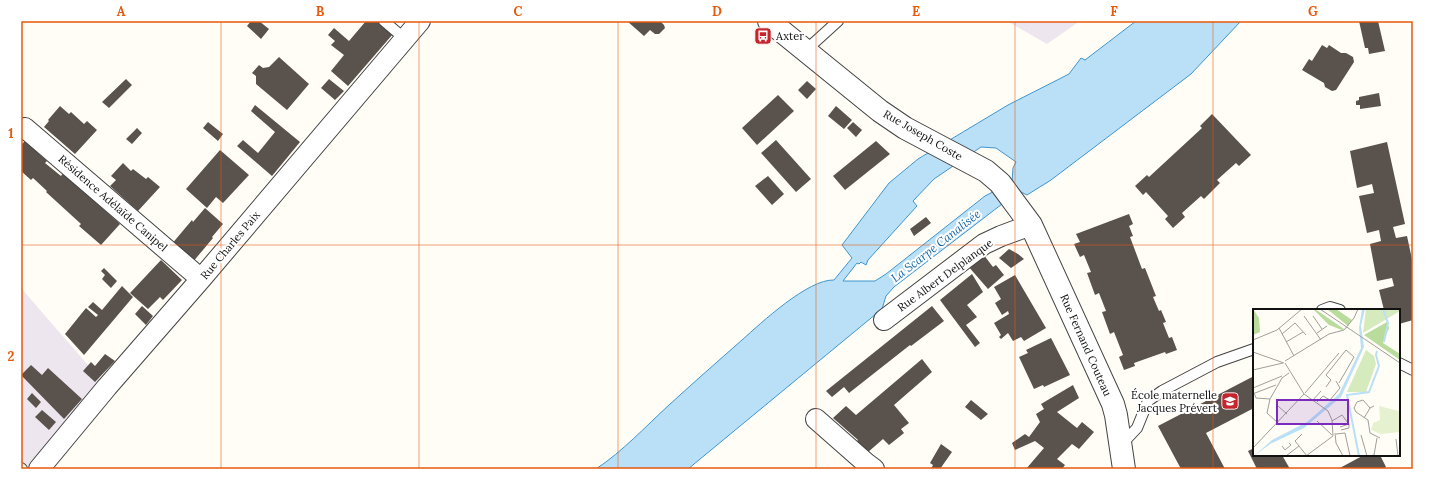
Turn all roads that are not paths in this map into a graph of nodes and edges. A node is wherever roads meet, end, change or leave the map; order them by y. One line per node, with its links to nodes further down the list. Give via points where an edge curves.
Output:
1 (384, 21): 5 (lane)
2 (420, 21): 5 (street, Rue Charles Paix)
3 (769, 21): 6 (street, Rue Joseph Coste)
4 (838, 21): 6 (lane)
5 (405, 39): 9 (street, Rue Charles Paix)
6 (805, 51): 8 (street, Rue Joseph Coste, via 905,128 990,174)
7 (25, 128): 9 (street, Résidence Adélaïde Canipel)
8 (1026, 219): 12 (street, Rue Albert Delplanque, via 984,244); 17 (street, Rue Fernand Couteau, via 1113,404)
9 (201, 279): 18 (street, Rue Charles Paix)
10 (1325, 309): 11 (lane)
11 (1337, 309)
12 (884, 320)
13 (1253, 349): 17 (lane, via 1217,362 1148,401 1136,428)
14 (1400, 364): 15 (lane)
15 (1413, 370)
16 (816, 419): 19 (street)
17 (1121, 445): 20 (street, Rue Fernand Couteau)
18 (39, 469)
19 (874, 469)
20 (1124, 469)

